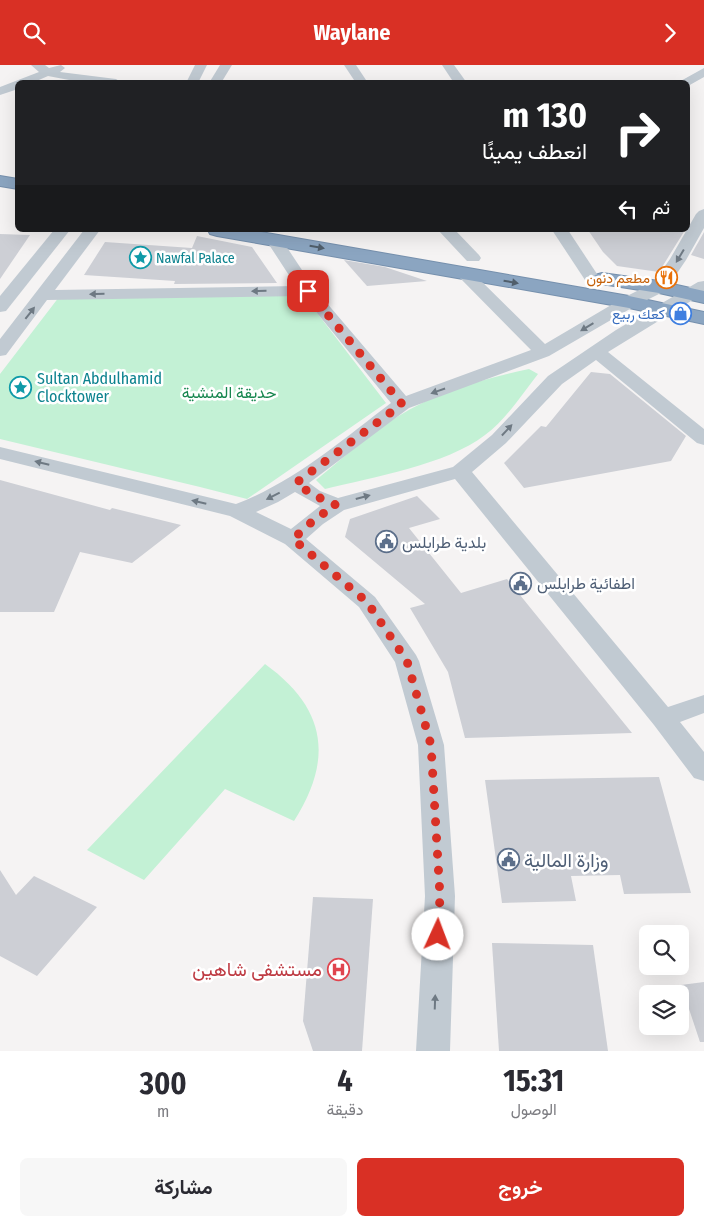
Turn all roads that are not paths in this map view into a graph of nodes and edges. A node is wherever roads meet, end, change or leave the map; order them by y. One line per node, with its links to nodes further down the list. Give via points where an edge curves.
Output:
1 (67, 65): 6 (street)
2 (202, 65): 10 (street)
3 (226, 65): 11 (street)
4 (350, 65): 12 (street)
5 (448, 65): 13 (street)
6 (42, 69): 8 (street); 9 (street, via 68,78)
7 (704, 72): 14 (street)
8 (24, 80)
9 (87, 80)
10 (194, 80)
11 (217, 80)
12 (360, 80)
13 (459, 80)
14 (689, 80)
15 (15, 85): 16 (street)
16 (0, 91)
17 (0, 181): 18 (highway)
18 (15, 184)
19 (0, 195): 20 (highway)
20 (15, 197)
21 (704, 214): 31 (street, one-way to 31)
22 (60, 232): 36 (street)
23 (91, 232): 34 (street)
24 (228, 232): 28 (highway)
25 (310, 232): 29 (highway)
26 (447, 232): 29 (street)
27 (561, 232): 30 (street)
28 (274, 240): 29 (highway, one-way to 29); 32 (street)
29 (469, 266): 30 (highway); 35 (highway, one-way to 35); 41 (street)
30 (591, 277): 31 (highway)
31 (659, 287): 33 (highway); 35 (street)
32 (308, 291): 34 (street, one-way to 34); 44 (street)
33 (700, 292): 37 (street)
34 (44, 295): 39 (street, one-way to 34)
35 (628, 302): 37 (highway); 41 (street, one-way to 41)
36 (0, 307)
37 (666, 309): 38 (highway); 40 (street)
38 (704, 318)
39 (0, 351)
40 (597, 351): 43 (street); 45 (street)
41 (543, 352): 42 (street)
42 (517, 363): 43 (street, via 539,369); 44 (street, one-way to 44)
43 (555, 380): 47 (street, one-way to 43, via 499,439)
44 (402, 404): 48 (street)
45 (704, 439)
46 (0, 453): 50 (street, one-way to 46)
47 (460, 471): 49 (street, one-way to 47); 53 (street)
48 (296, 483): 49 (street); 50 (street, one-way to 50, via 271,498)
49 (336, 505): 51 (street)
50 (238, 511): 51 (street)
51 (293, 539): 55 (street, one-way to 51, via 440,896 431,745 407,661 367,602)
52 (704, 704): 53 (street)
53 (663, 718): 54 (street)
54 (704, 771)
55 (434, 1051)

